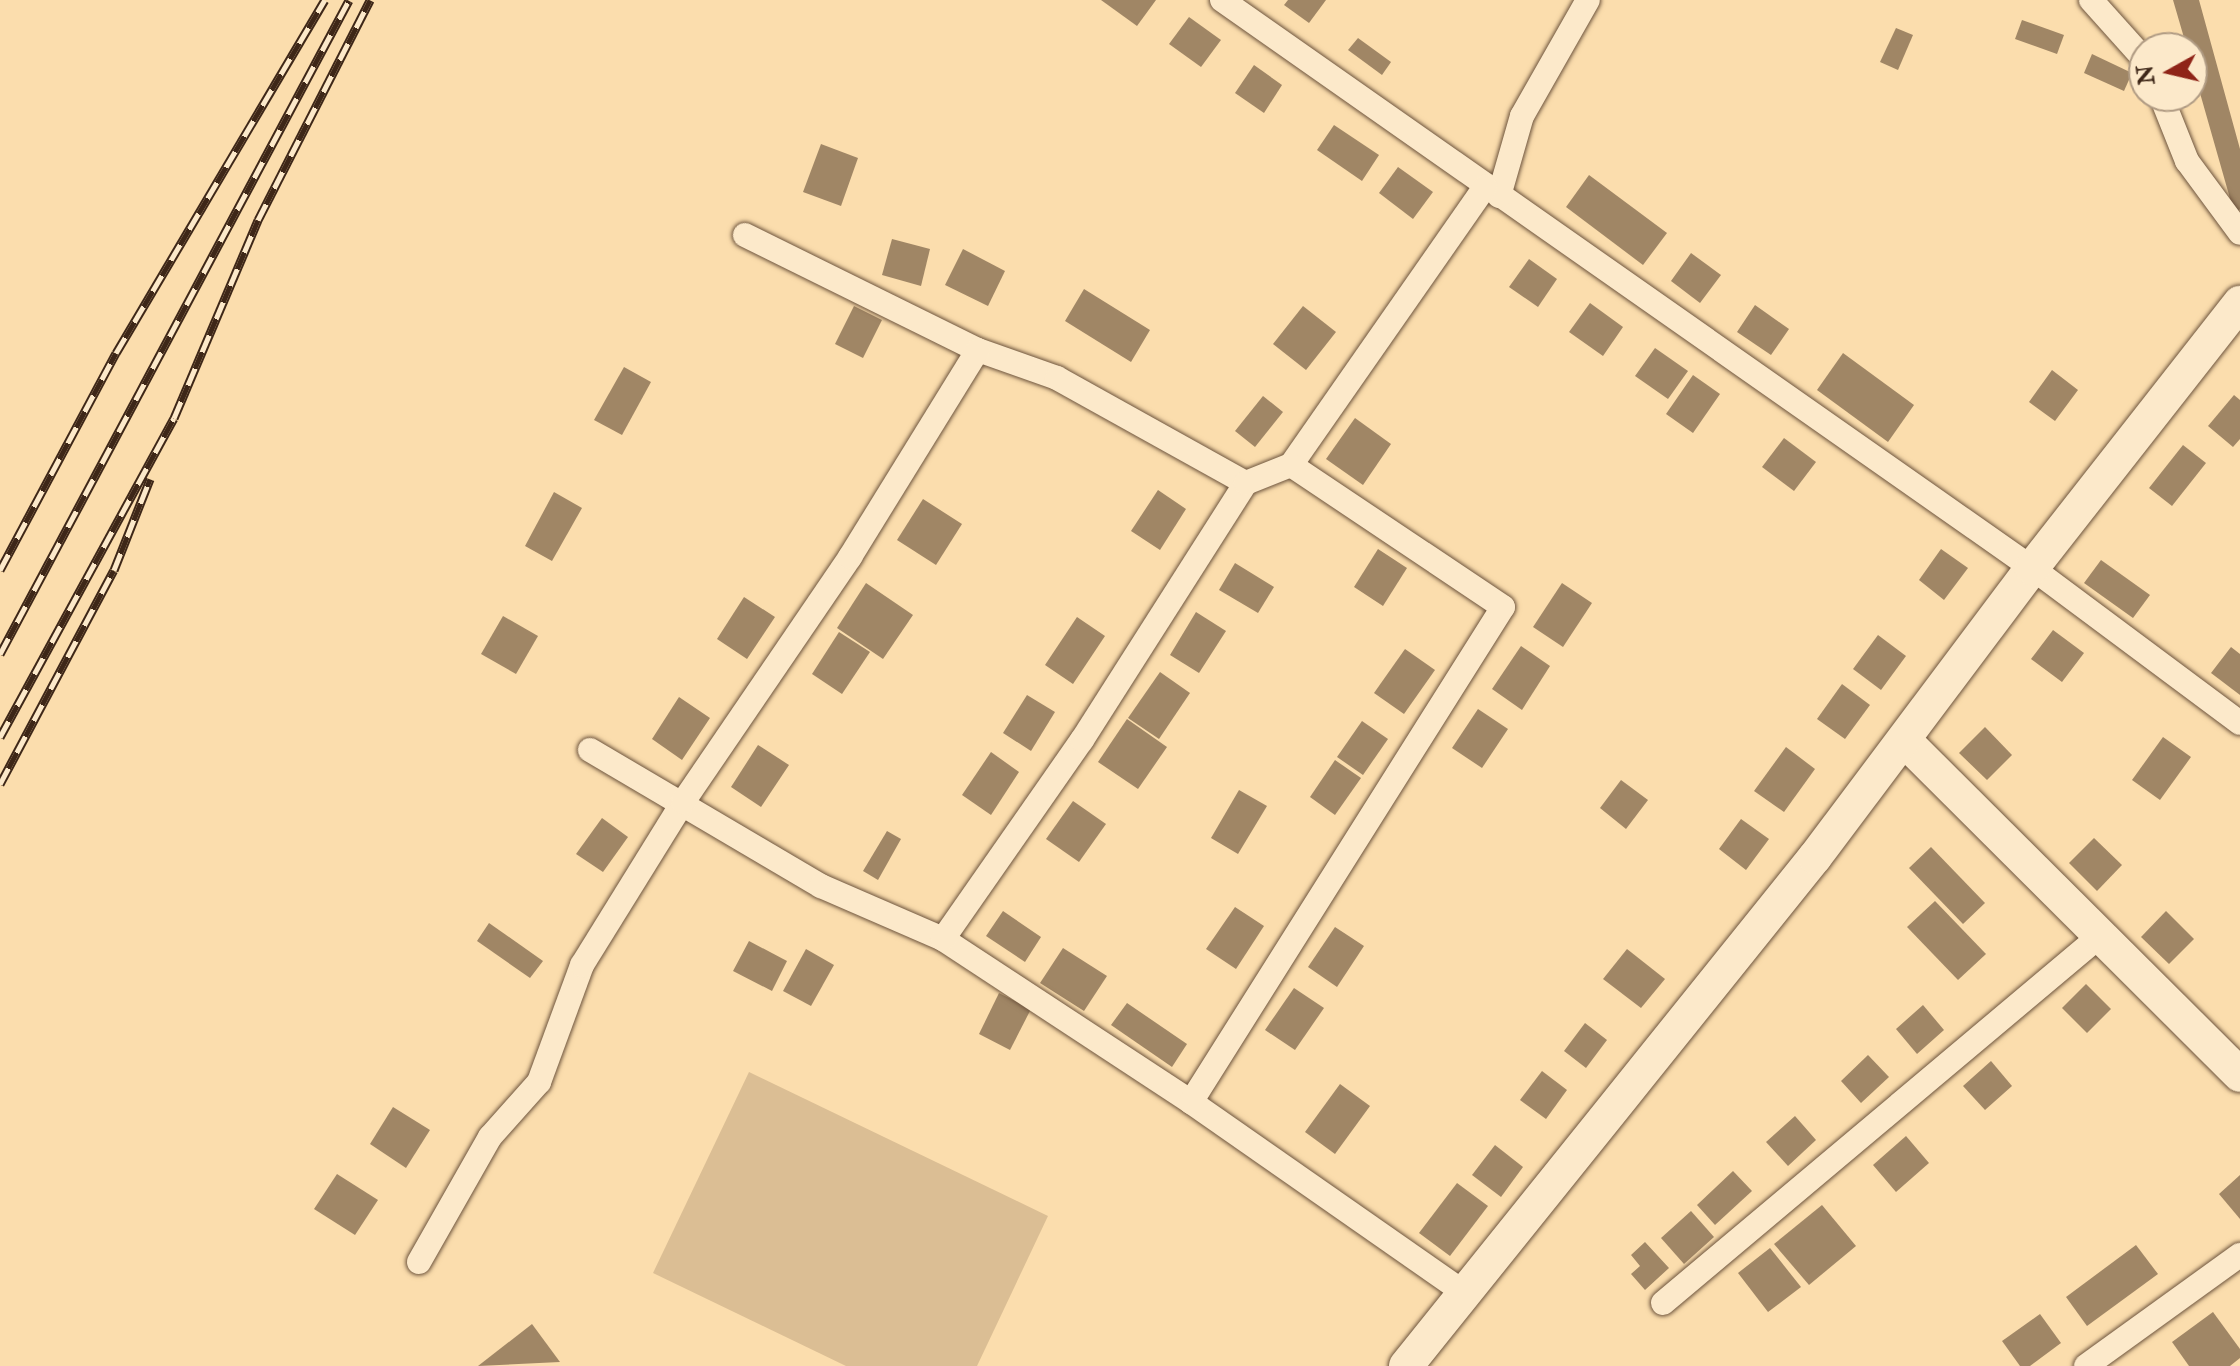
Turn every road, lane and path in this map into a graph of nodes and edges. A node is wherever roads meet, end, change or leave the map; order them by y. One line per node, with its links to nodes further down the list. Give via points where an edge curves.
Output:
1 (1222, 0): 6 (street)
2 (1588, 0): 6 (street, via 1522,116)
3 (2091, 0): 4 (street)
4 (2128, 41)
5 (2167, 112): 7 (street, via 2187,161)
6 (1492, 191): 11 (street); 13 (street)
7 (2240, 233)
8 (745, 235): 10 (street)
9 (2240, 303): 13 (street)
10 (978, 350): 12 (street, via 1057,378); 17 (street, via 850,557)
11 (1291, 465): 12 (street); 21 (street, via 1503,607)
12 (1246, 483): 19 (street, via 1082,740)
13 (2032, 568): 14 (street); 15 (street)
14 (2240, 723)
15 (1905, 741): 18 (street); 24 (street)
16 (590, 750): 17 (street)
17 (683, 802): 19 (street, via 821,886); 23 (street, via 582,965 539,1082 490,1137)
18 (2101, 935): 20 (street); 25 (street)
19 (943, 939): 21 (street)
20 (2240, 1075)
21 (1191, 1102): 24 (street)
22 (2240, 1255): 27 (street)
23 (419, 1262)
24 (1466, 1294): 26 (street)
25 (1663, 1303)
26 (1406, 1366)
27 (2086, 1366)

